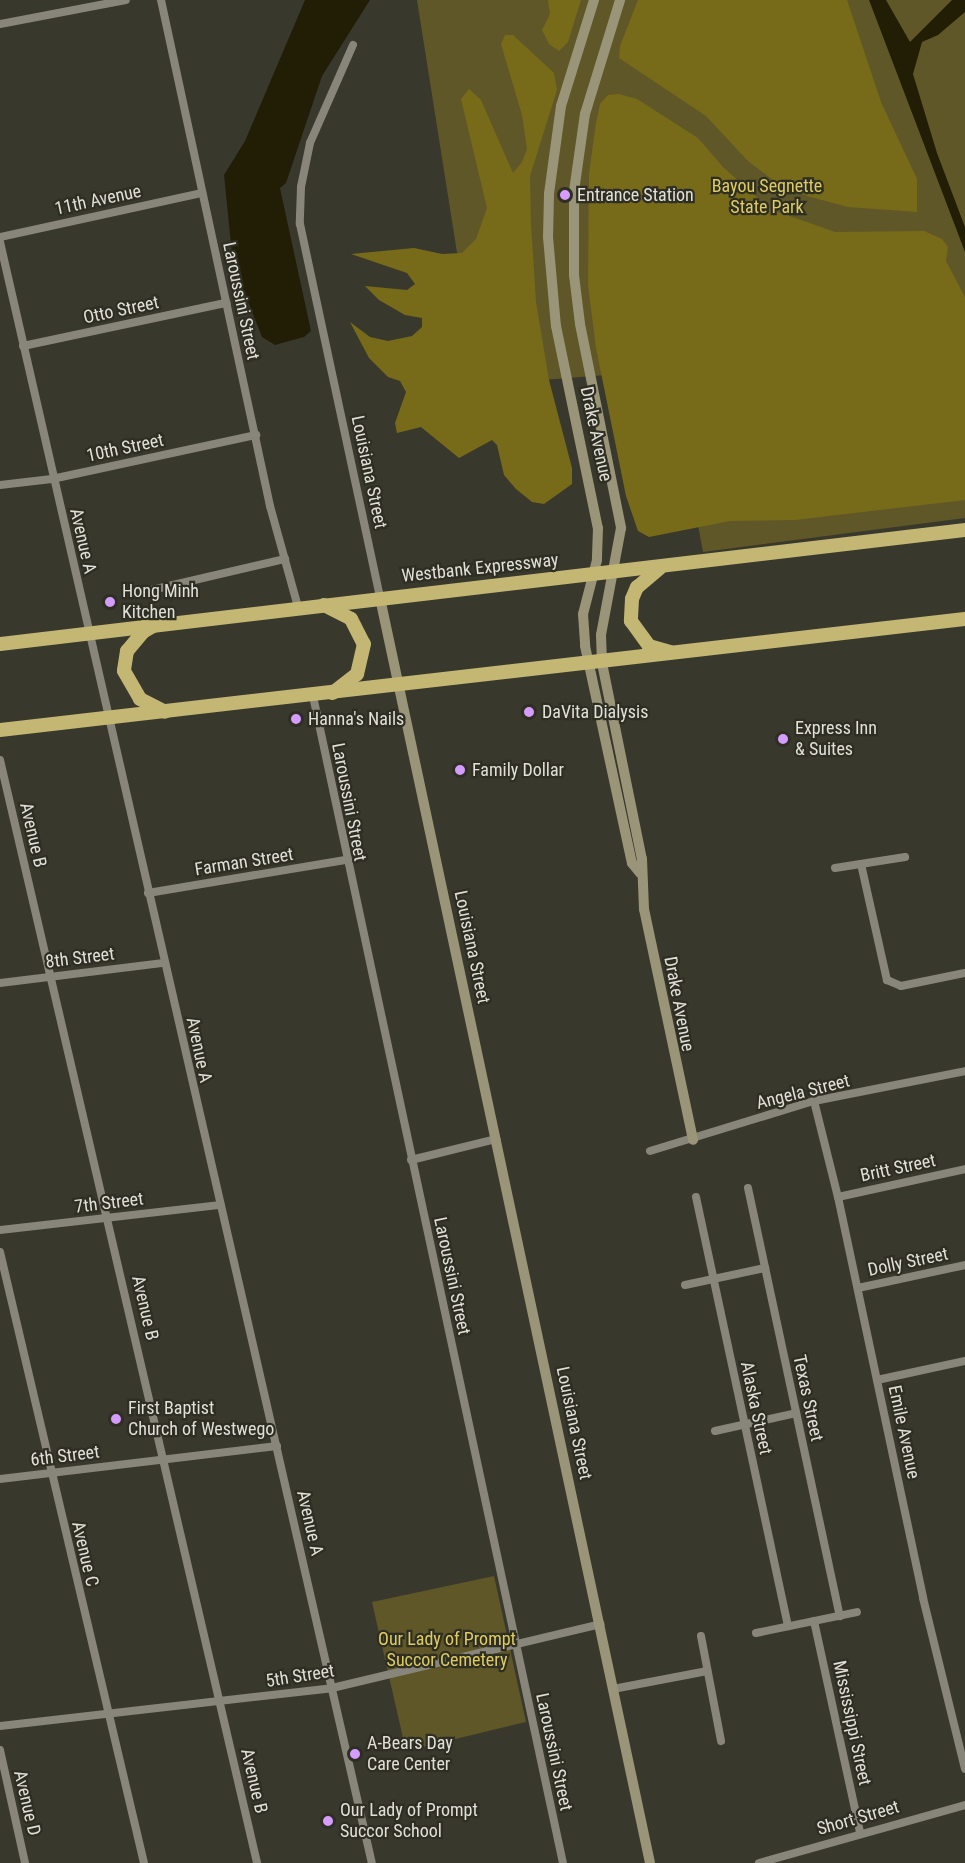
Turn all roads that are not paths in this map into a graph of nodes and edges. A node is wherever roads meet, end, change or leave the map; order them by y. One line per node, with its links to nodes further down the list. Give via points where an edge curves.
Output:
1 (126, 0): 5 (street)
2 (161, 0): 7 (street, Laroussini Street)
3 (594, 0): 19 (street, Drake Avenue, via 561,106 549,194 548,237 556,326 598,528)
4 (620, 0): 18 (street, Drake Avenue, via 585,114 574,195 574,275 580,324 620,519)
5 (0, 24)
6 (353, 45): 21 (street, Louisiana Street, via 310,143 301,187 300,224)
7 (202, 193): 8 (street, 11th Avenue); 10 (street, Laroussini Street)
8 (0, 237)
9 (0, 242): 11 (street, Avenue A)
10 (226, 303): 11 (street, Otto Street); 12 (street, Laroussini Street)
11 (23, 346): 13 (street, Avenue A)
12 (256, 435): 13 (street, 10th Street); 16 (street, Laroussini Street)
13 (52, 479): 14 (street, 10th Street); 26 (street, Avenue A)
14 (0, 485)
15 (965, 530): 17 (highway, Westbank Expressway)
16 (285, 559): 20 (street); 23 (street, Laroussini Street)
17 (664, 565): 18 (highway, Westbank Expressway); 28 (highway, via 638,587 632,598 631,621 649,646)
18 (616, 571): 19 (highway, Westbank Expressway); 29 (street, Drake Avenue)
19 (593, 574): 21 (highway, Westbank Expressway); 29 (street, Drake Avenue, via 583,614)
20 (143, 592)
21 (380, 598): 22 (highway, Westbank Expressway); 30 (street, Louisiana Street)
22 (320, 604): 23 (highway, Westbank Expressway); 31 (highway, via 351,619 364,644 357,674)
23 (298, 607): 25 (highway, Westbank Expressway)
24 (965, 619): 28 (highway)
25 (160, 622): 26 (highway, Westbank Expressway); 33 (highway, via 134,641 127,651 124,671 140,699)
26 (89, 632): 27 (highway, Westbank Expressway); 34 (street, Avenue A)
27 (0, 644)
28 (676, 654): 29 (highway)
29 (596, 664): 30 (highway); 49 (street, Drake Avenue, via 632,862 640,873 675,1067)
30 (400, 686): 31 (highway); 48 (street, Louisiana Street)
31 (331, 694): 32 (highway)
32 (313, 696): 33 (highway); 38 (street, Laroussini Street)
33 (167, 712): 34 (highway)
34 (109, 719): 35 (highway); 41 (street, Avenue A)
35 (0, 730)
36 (0, 760): 44 (street, Avenue B)
37 (904, 857): 39 (street)
38 (345, 861): 41 (street, Farman Street); 51 (street, Laroussini Street)
39 (861, 864): 40 (street); 43 (street, via 882,971 891,984 901,986)
40 (835, 868)
41 (148, 893): 42 (street, Avenue A)
42 (165, 963): 44 (street, 8th Street); 56 (street, Avenue A)
43 (965, 973)
44 (50, 976): 45 (street, 8th Street); 57 (street, Avenue B)
45 (0, 983)
46 (965, 1071): 47 (street, Angela Street)
47 (814, 1101): 49 (street, Angela Street); 55 (street, Emile Avenue)
48 (496, 1139): 51 (street); 77 (street, Louisiana Street)
49 (693, 1140): 50 (street, Angela Street)
50 (650, 1151)
51 (411, 1160): 81 (street, Laroussini Street)
52 (965, 1169): 55 (street, Britt Street)
53 (748, 1188): 61 (street, Texas Street)
54 (696, 1197): 62 (street, Alaska Street)
55 (838, 1197): 64 (street, Emile Avenue)
56 (221, 1205): 57 (street, 7th Street); 70 (street, Avenue A)
57 (109, 1218): 58 (street, 7th Street); 71 (street, Avenue B)
58 (0, 1230)
59 (0, 1252): 72 (street, Avenue C)
60 (965, 1266): 64 (street, Dolly Street)
61 (765, 1268): 62 (street); 67 (street, Texas Street)
62 (713, 1279): 63 (street); 68 (street, Alaska Street)
63 (685, 1286)
64 (858, 1288): 66 (street, Emile Avenue)
65 (965, 1361): 66 (street)
66 (877, 1380): 90 (street, Emile Avenue, via 923,1598)
67 (796, 1413): 68 (street); 75 (street, Texas Street)
68 (744, 1424): 69 (street); 78 (street, Alaska Street)
69 (715, 1431)
70 (277, 1446): 71 (street, 6th Street); 83 (street, Avenue A)
71 (164, 1460): 72 (street, 6th Street); 85 (street, Avenue B)
72 (51, 1473): 73 (street, 6th Street); 86 (street, Avenue C)
73 (0, 1479)
74 (857, 1612): 75 (street)
75 (840, 1616): 76 (street)
76 (814, 1621): 78 (street); 93 (street, Mississippi Street)
77 (600, 1624): 81 (street, 5th Street); 84 (street, Louisiana Street)
78 (788, 1626): 79 (street)
79 (756, 1632)
80 (700, 1636): 82 (street)
81 (516, 1643): 83 (street, 5th Street); 98 (street, Laroussini Street)
82 (707, 1671): 84 (street); 88 (street)
83 (332, 1688): 85 (street, 5th Street); 97 (street, Avenue A)
84 (613, 1689): 99 (street, Louisiana Street)
85 (221, 1702): 86 (street, 5th Street); 96 (street, Avenue B)
86 (107, 1715): 87 (street, 5th Street); 95 (street, Avenue C)
87 (0, 1726)
88 (721, 1741)
89 (0, 1750): 94 (street, Avenue D)
90 (963, 1757): 91 (street, Emile Avenue)
91 (965, 1769)
92 (965, 1804): 93 (street, Short Street)
93 (860, 1832): 100 (street, Short Street)
94 (25, 1863)
95 (144, 1863)
96 (257, 1863)
97 (372, 1863)
98 (563, 1863)
99 (650, 1863)
100 (759, 1863)

